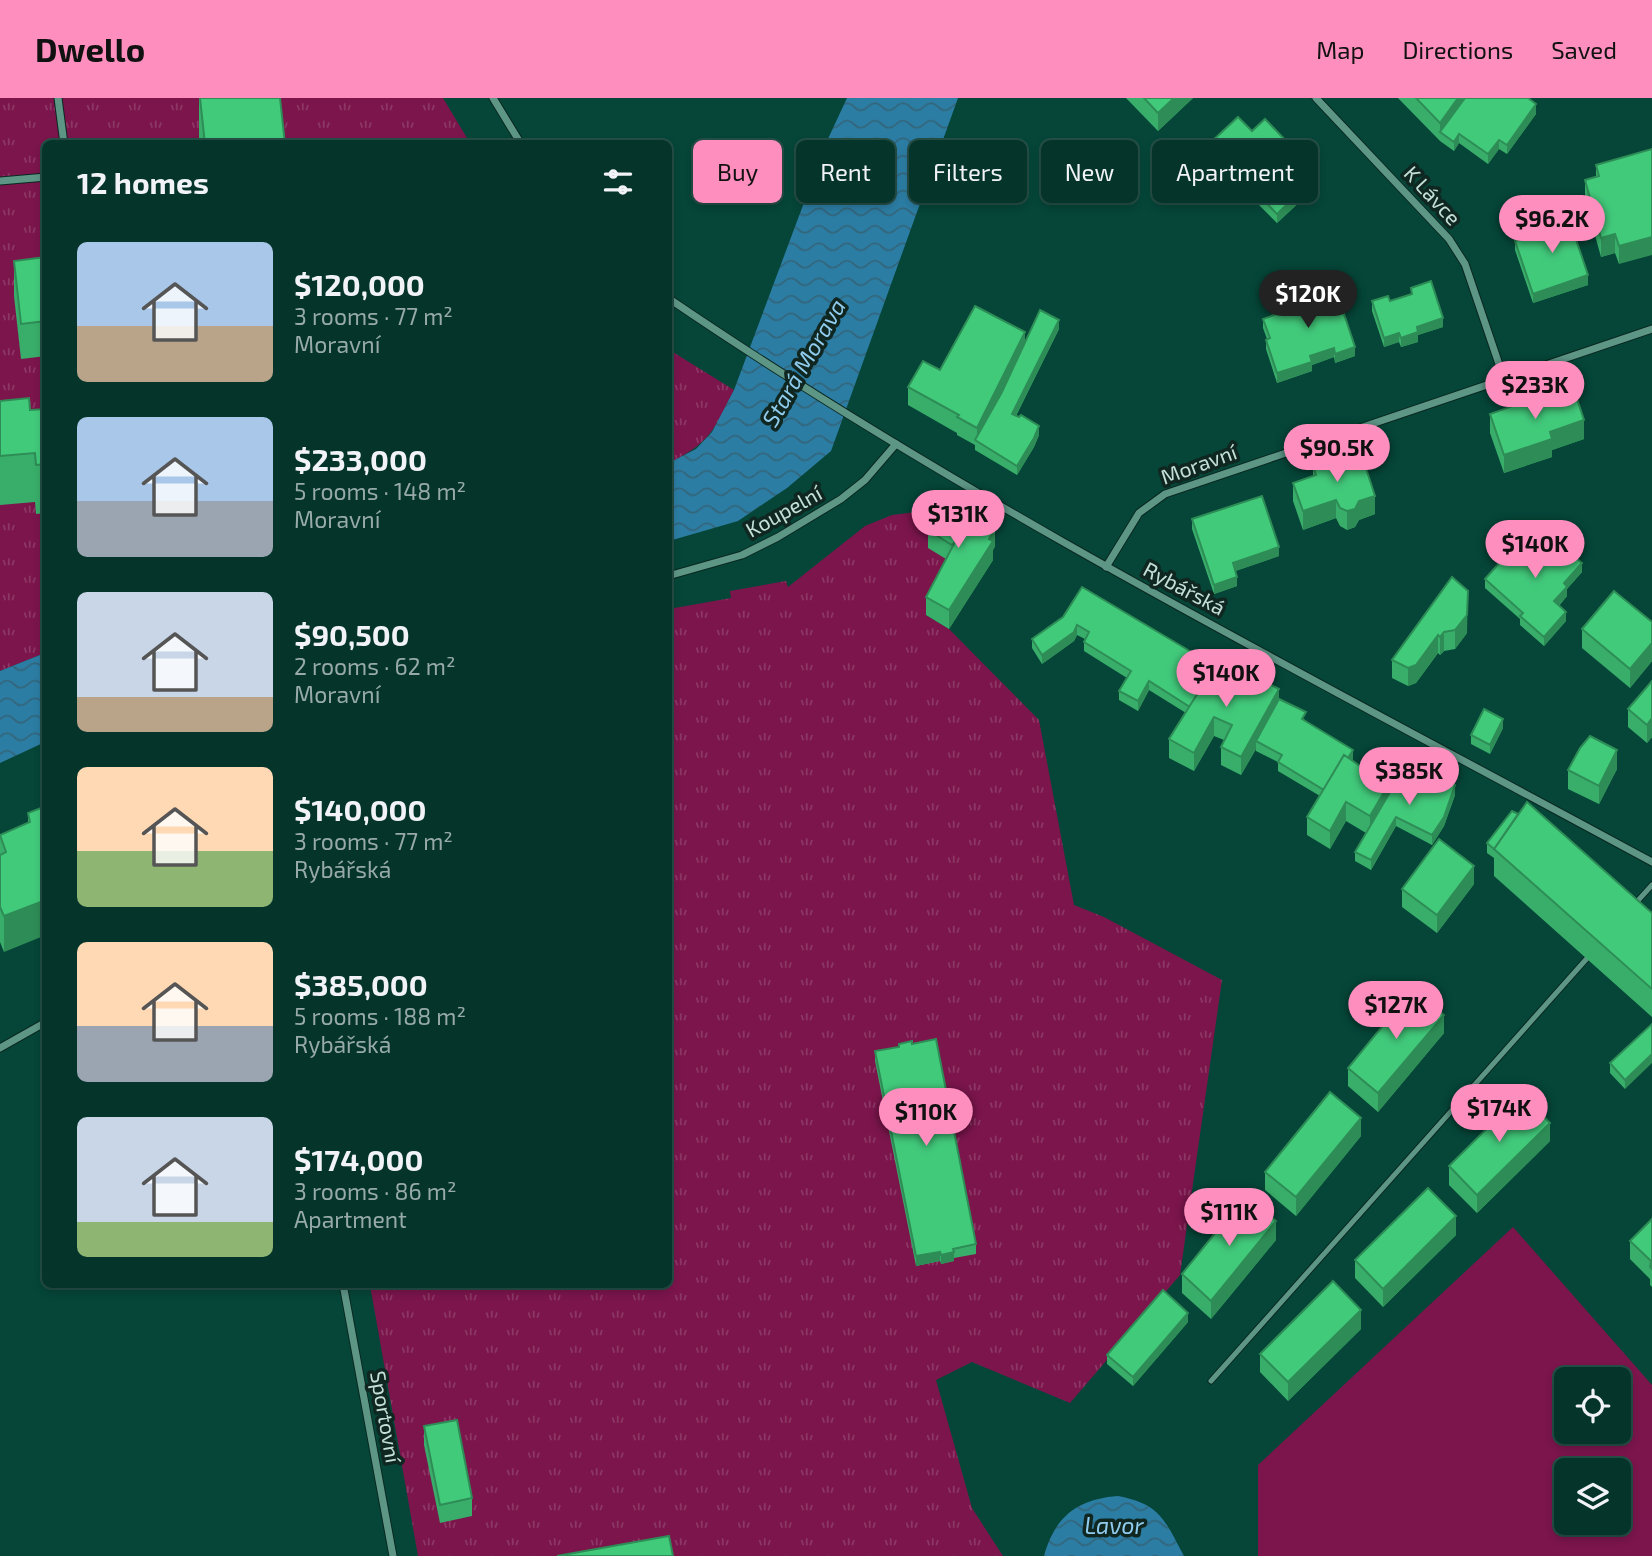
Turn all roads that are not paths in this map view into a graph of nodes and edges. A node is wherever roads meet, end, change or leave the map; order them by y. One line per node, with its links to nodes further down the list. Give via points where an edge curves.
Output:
1 (58, 98): 4 (street)
2 (493, 98): 5 (street)
3 (1316, 98): 10 (street, K Lávce, via 1449,240 1465,264)
4 (63, 140)
5 (519, 140)
6 (42, 177): 7 (street)
7 (0, 181)
8 (672, 301): 11 (street, Rybářská)
9 (1652, 329): 10 (street, Moravní)
10 (1504, 379): 12 (street, Moravní, via 1165,494 1139,513)
11 (896, 444): 12 (street, Rybářská); 13 (street, Koupelní, via 858,487 778,537 742,555)
12 (1106, 567): 14 (street, Rybářská)
13 (672, 575)
14 (1652, 862)
15 (1652, 885): 16 (lane)
16 (1626, 914)
17 (1599, 945): 21 (lane)
18 (42, 1024): 19 (street)
19 (0, 1048)
20 (345, 1288): 22 (street, Sportovní)
21 (1211, 1381)
22 (393, 1556)

